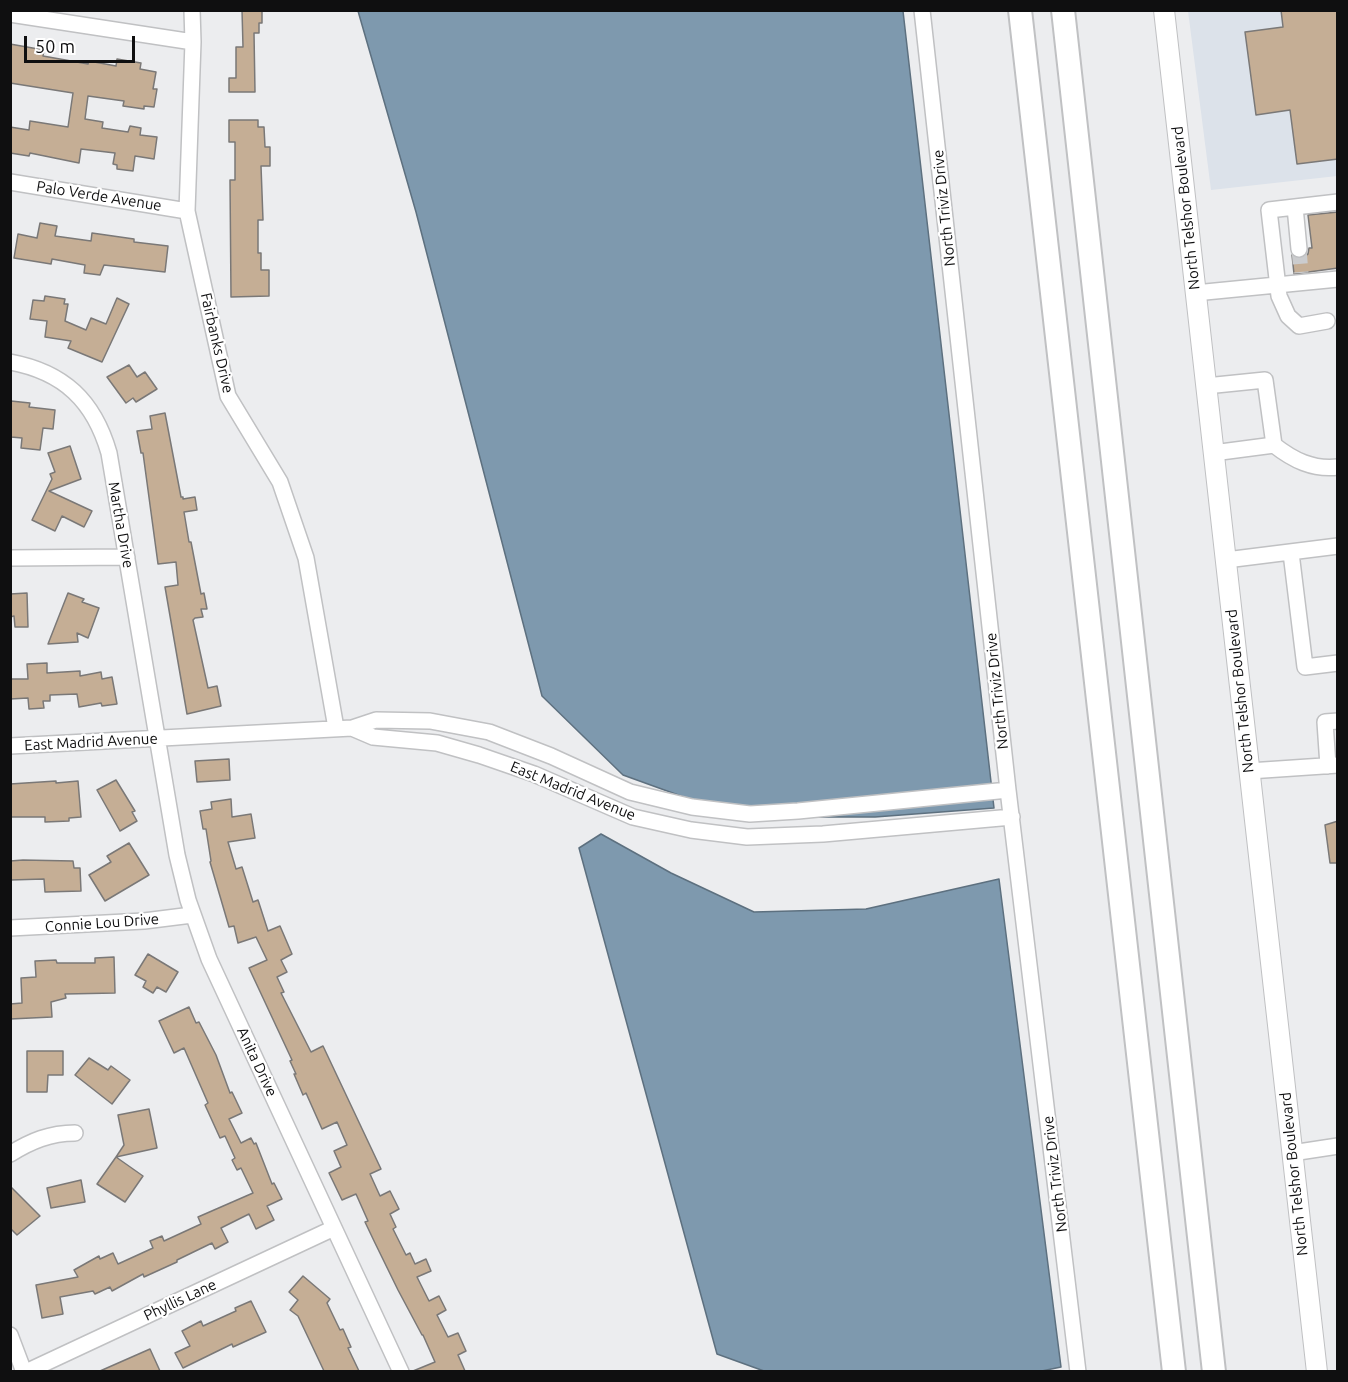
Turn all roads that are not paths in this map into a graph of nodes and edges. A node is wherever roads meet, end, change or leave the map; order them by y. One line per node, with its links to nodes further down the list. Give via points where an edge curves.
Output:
1 (192, 10): 7 (street, Fairbanks Drive)
2 (922, 10): 34 (street, North Triviz Drive)
3 (1020, 10): 47 (highway)
4 (1063, 10): 48 (highway)
5 (1164, 10): 15 (main road, North Telshor Boulevard)
6 (10, 14): 7 (street)
7 (193, 42): 11 (street, Fairbanks Drive)
8 (10, 182): 11 (street, Palo Verde Avenue)
9 (1338, 202): 10 (street)
10 (1295, 207): 12 (street); 14 (street, via 1269,210)
11 (187, 211): 29 (street, Fairbanks Drive, via 228,396 280,483 306,558)
12 (1299, 249)
13 (1338, 279): 14 (street, via 1302,278)
14 (1278, 285): 15 (street); 16 (street, via 1288,316 1299,326)
15 (1196, 293): 18 (main road, North Telshor Boulevard)
16 (1327, 321)
17 (10, 362): 24 (street, Martha Drive, via 57,378 94,415 109,453)
18 (1206, 386): 19 (street, via 1265,380); 20 (main road, North Telshor Boulevard)
19 (1274, 446): 20 (street); 21 (street, via 1308,465)
20 (1214, 453): 26 (main road, North Telshor Boulevard)
21 (1338, 467)
22 (1338, 546): 23 (street)
23 (1291, 552): 26 (street); 27 (street, via 1305,667)
24 (127, 556): 25 (street); 30 (street, Martha Drive)
25 (10, 558)
26 (1226, 560): 33 (main road, North Telshor Boulevard)
27 (1338, 663)
28 (1338, 721): 32 (street, via 1325,722)
29 (344, 728): 30 (street, East Madrid Avenue); 34 (street, East Madrid Avenue, via 376,720 430,721 489,732 630,792 692,807 750,814); 35 (street, East Madrid Avenue, via 373,737 437,743 479,755 633,817 691,830 747,837)
30 (158, 738): 31 (street, East Madrid Avenue); 36 (street, Anita Drive, via 180,871)
31 (10, 746)
32 (1333, 766): 33 (street)
33 (1249, 771): 40 (main road, North Telshor Boulevard)
34 (1008, 790): 35 (street, North Triviz Drive)
35 (1012, 817): 46 (street, North Triviz Drive)
36 (192, 915): 37 (street, Connie Lou Drive); 42 (street, Anita Drive)
37 (10, 928)
38 (75, 1133): 41 (street, via 36,1139)
39 (1338, 1146): 40 (street)
40 (1292, 1152): 49 (main road, North Telshor Boulevard)
41 (10, 1154)
42 (334, 1228): 44 (street, Phyllis Lane); 45 (street, Anita Drive)
43 (10, 1335): 44 (street)
44 (25, 1371)
45 (401, 1371)
46 (1078, 1371)
47 (1174, 1371)
48 (1214, 1371)
49 (1317, 1371)

